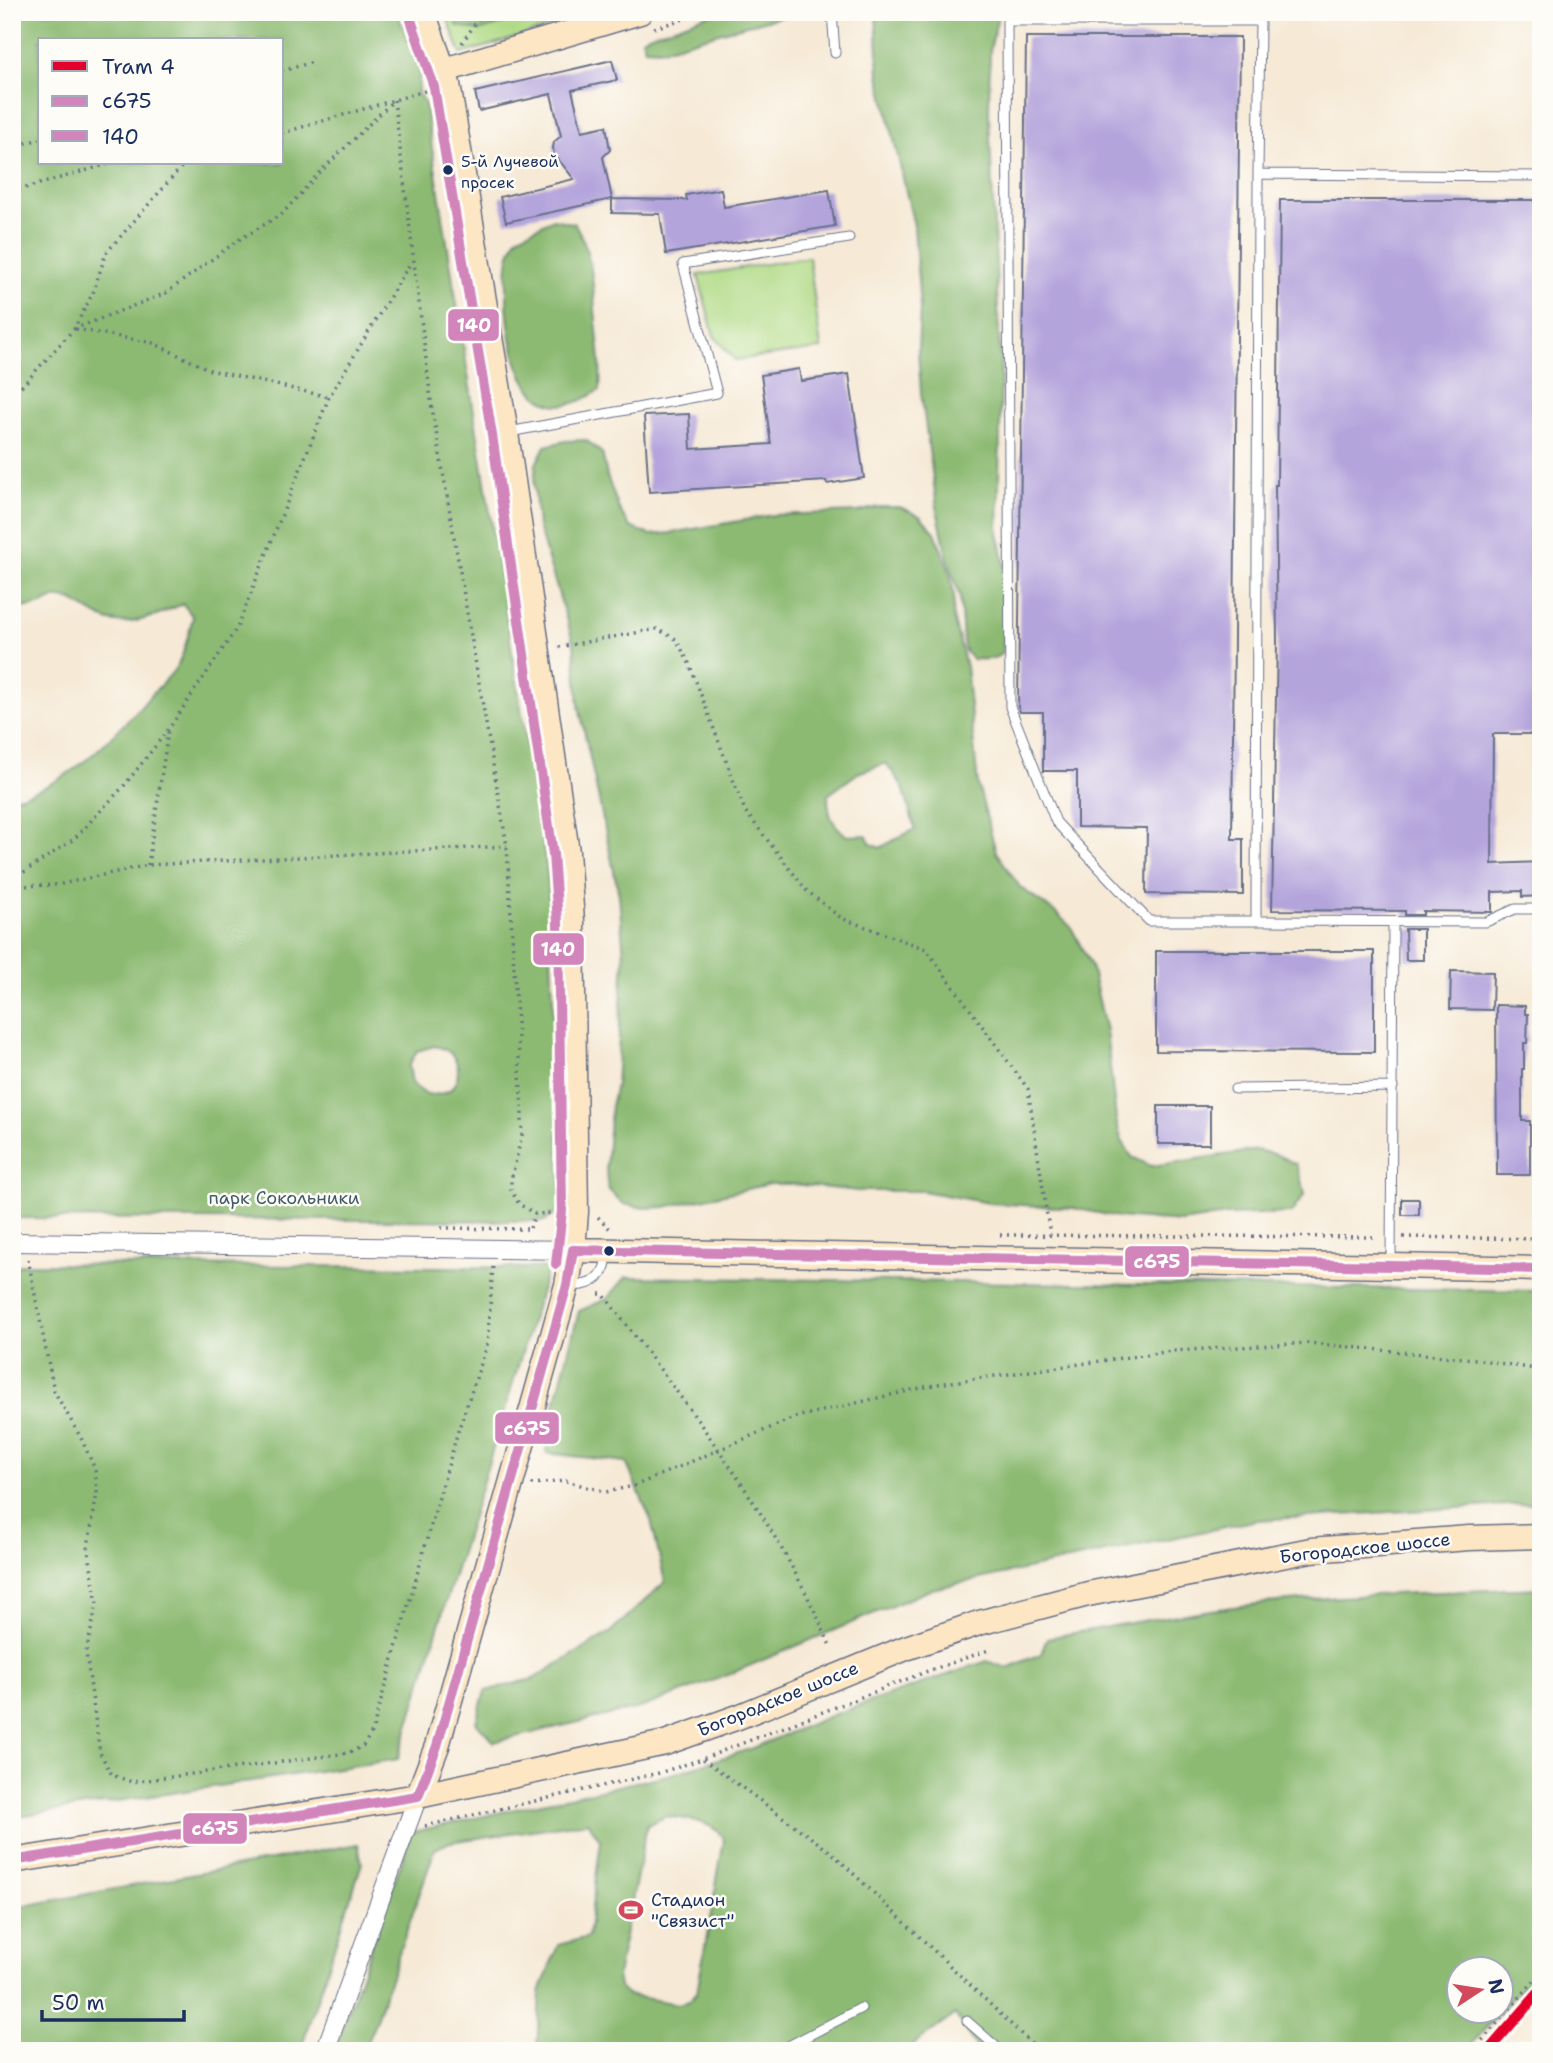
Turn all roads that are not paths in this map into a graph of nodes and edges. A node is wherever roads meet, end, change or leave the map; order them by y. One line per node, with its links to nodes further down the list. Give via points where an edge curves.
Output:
1 (423, 12): 5 (street)
2 (640, 12): 5 (street)
3 (832, 12): 4 (lane)
4 (835, 53)
5 (451, 61): 9 (street)
6 (1258, 174): 7 (lane); 11 (lane); 11 (lane, via 1260,21 1007,21 1010,707 1056,822 1149,921)
7 (1541, 176)
8 (849, 238): 9 (lane, via 682,264 717,393)
9 (506, 433): 17 (street, via 567,852 572,921)
10 (1541, 909): 12 (lane, via 1515,909 1486,922)
11 (1256, 921): 12 (lane)
12 (1393, 922): 13 (lane)
13 (1393, 1087): 14 (lane); 18 (lane)
14 (1235, 1089)
15 (611, 1242): 17 (street); 18 (street); 20 (lane, via 607,1265 595,1282)
16 (19, 1243): 17 (street)
17 (573, 1250): 20 (street)
18 (1391, 1267): 19 (street)
19 (1541, 1269)
20 (567, 1285): 22 (street, via 437,1746)
21 (1541, 1536): 22 (street, Богородское шоссе, via 1311,1550 1088,1594 906,1648 665,1743)
22 (418, 1796): 23 (street, Богородское шоссе); 26 (street)
23 (12, 1861)
24 (861, 2008): 27 (lane)
25 (967, 2021): 28 (lane)
26 (325, 2051)
27 (779, 2051)
28 (1001, 2051)

